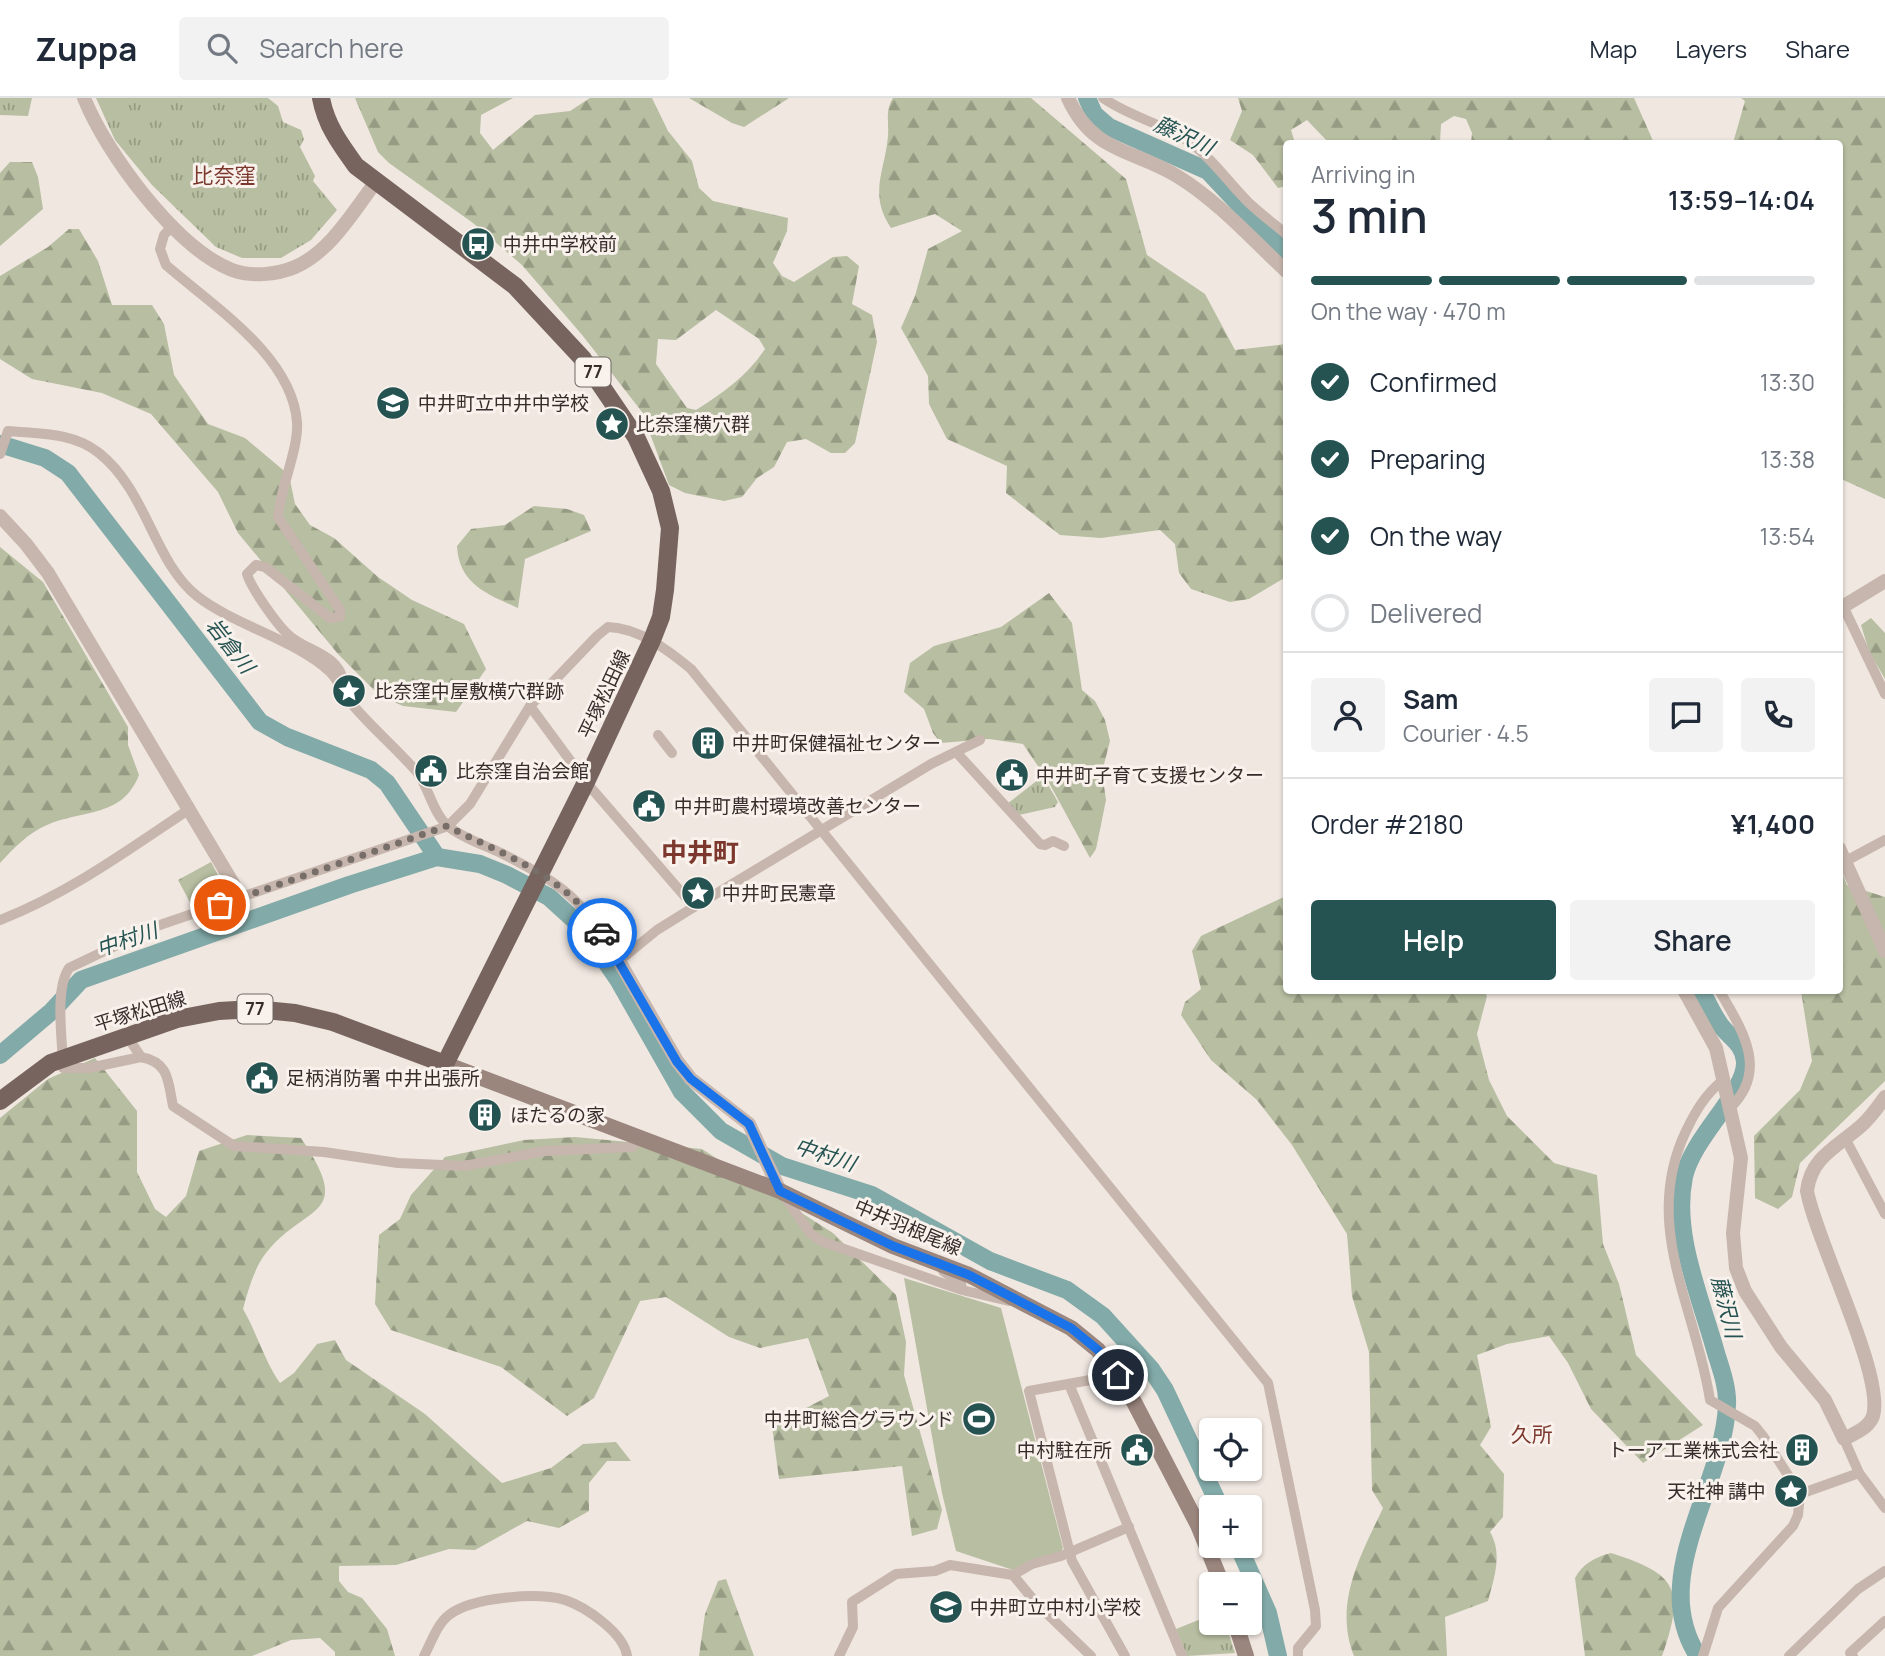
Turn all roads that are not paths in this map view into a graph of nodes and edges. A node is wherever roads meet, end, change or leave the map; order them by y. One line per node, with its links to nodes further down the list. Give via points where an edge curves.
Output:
1 (85, 98): 6 (street, via 120,165)
2 (321, 98): 5 (main road, 平塚松田線 / 77, via 337,140)
3 (1068, 98): 8 (street, via 1088,132 1176,176 1211,200)
4 (1103, 98): 7 (street, via 1189,142)
5 (375, 183): 6 (street, via 319,252 296,267 275,273 244,273 217,263); 14 (main road, 平塚松田線 / 77, via 515,286 583,359 636,437 661,491 670,528 666,590)
6 (173, 225): 15 (street, via 161,242 166,265 264,351 287,383 298,423 278,517 340,610 340,617 330,618 265,567 256,565 247,574 290,637 334,664 342,675)
7 (1283, 231)
8 (1283, 268)
9 (0, 453): 15 (street, via 8,431 79,440 97,452 114,467 144,509 165,556 196,596 316,659)
10 (0, 516): 23 (street, via 47,573)
11 (1885, 581): 12 (street)
12 (1843, 607)
13 (1843, 612): 16 (street)
14 (652, 640): 17 (street, via 608,627); 22 (main road, 平塚松田線 / 77); 25 (street, via 691,669)
15 (339, 685): 24 (street, via 365,720 418,774)
16 (1885, 694)
17 (530, 706): 22 (street); 24 (street, via 470,804)
18 (658, 735): 20 (street)
19 (980, 740): 21 (street)
20 (672, 753)
21 (957, 753): 25 (street); 27 (street, via 1040,844 1053,841)
22 (586, 782): 30 (main road, 平塚松田線 / 77); 32 (street)
23 (188, 810): 31 (street); 33 (street, via 94,872 24,911)
24 (447, 826): 30 (street); 31 (street)
25 (823, 830): 32 (street); 74 (street, via 1268,1383 1315,1610 1316,1626 1298,1647)
26 (1885, 841): 28 (street)
27 (1064, 846)
28 (1843, 855)
29 (1843, 857): 34 (street)
30 (539, 877): 35 (street, via 572,894 589,912); 41 (main road, 平塚松田線 / 77)
31 (241, 897): 40 (street, via 157,926 67,971 61,1020)
32 (694, 907): 35 (street)
33 (0, 919)
34 (1885, 951)
35 (619, 961): 48 (street, via 677,1062 691,1079 749,1124)
36 (1686, 994): 42 (street, via 1716,1048)
37 (1721, 994): 45 (street, via 1752,1057 1745,1090)
38 (127, 1035): 39 (street); 40 (main road, 平塚松田線 / 77); 41 (main road, 平塚松田線 / 77, via 177,1019 254,1009 333,1022)
39 (141, 1057): 40 (street, via 75,1070 63,1068); 46 (street, via 156,1060 166,1072 173,1106 234,1146 464,1166 545,1151 632,1147)
40 (63, 1059): 44 (main road, 平塚松田線 / 77)
41 (446, 1064): 46 (main road, 中井羽根尾線)
42 (1722, 1076): 45 (street); 57 (street, via 1698,1106 1676,1155 1667,1195 1668,1238 1710,1400 1763,1436)
43 (1885, 1097): 47 (street, via 1863,1125)
44 (0, 1101)
45 (1730, 1108): 55 (street, via 1742,1173 1733,1233 1736,1268 1745,1291 1781,1347 1825,1400)
46 (642, 1138): 48 (main road, 中井羽根尾線)
47 (1845, 1138): 49 (street); 55 (street, via 1818,1159 1807,1191 1870,1370 1873,1416 1867,1426)
48 (777, 1184): 50 (main road, 中井羽根尾線, via 845,1224); 51 (street, via 810,1233 821,1241)
49 (1885, 1214)
50 (941, 1264): 51 (street, via 943,1272 961,1283); 52 (main road, 中井羽根尾線)
51 (962, 1290): 52 (street)
52 (1029, 1306): 53 (main road, 中井羽根尾線, via 1071,1328 1098,1350)
53 (1118, 1375): 54 (street); 62 (main road, 中井羽根尾線, via 1198,1525)
54 (1069, 1384): 59 (street); 60 (street, via 1029,1391)
55 (1844, 1438): 56 (street)
56 (1859, 1473): 57 (street); 58 (street)
57 (1800, 1494): 66 (street, via 1793,1526 1718,1608)
58 (1885, 1508)
59 (1129, 1527): 60 (street); 72 (street)
60 (1069, 1553): 63 (street); 71 (street)
61 (1885, 1571): 75 (street, via 1858,1589)
62 (1217, 1572)
63 (1013, 1575): 69 (street, via 950,1565 896,1574 852,1602 853,1627); 70 (street)
64 (1885, 1621): 76 (street, via 1850,1653)
65 (1239, 1635): 73 (main road)
66 (1704, 1650)
67 (424, 1656): 68 (street, via 450,1614 474,1603 528,1597 565,1601 591,1615 612,1631)
68 (627, 1656)
69 (839, 1656)
70 (1091, 1656)
71 (1125, 1656)
72 (1182, 1656)
73 (1246, 1656)
74 (1298, 1656)
75 (1789, 1656)
76 (1853, 1656)

